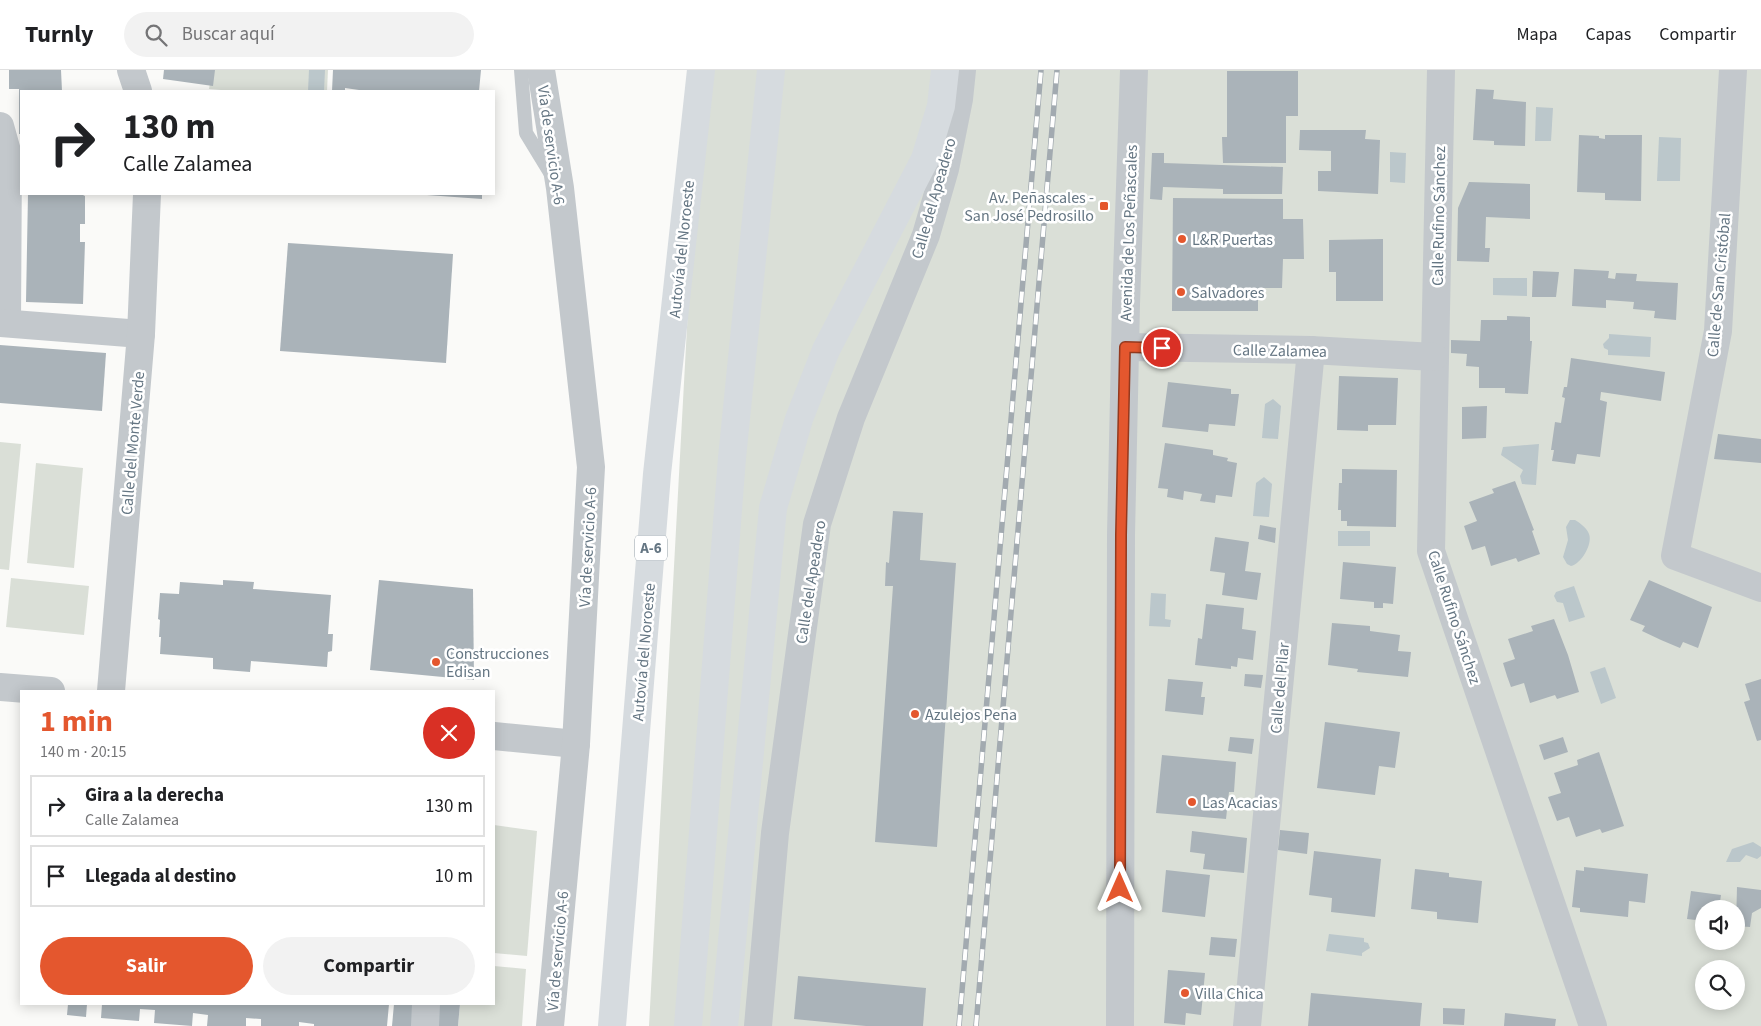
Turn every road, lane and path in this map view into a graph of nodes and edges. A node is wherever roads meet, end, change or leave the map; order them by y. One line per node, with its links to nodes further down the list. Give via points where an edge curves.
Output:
1 (131, 70): 11 (street)
2 (521, 70): 13 (lane, via 526,133)
3 (542, 70): 13 (street, Vía de servicio A-6)
4 (701, 70): 29 (highway, Autovía del Noroeste / A-6, via 657,474)
5 (772, 70): 30 (highway, via 732,458)
6 (945, 70): 31 (highway, via 942,106 925,159 826,350 799,419 773,508)
7 (962, 70): 32 (street, Calle del Apeadero, via 960,99 945,169 926,236 851,418 817,524 775,833)
8 (1134, 70): 17 (street, Avenida de Los Peñascales)
9 (1442, 70): 19 (street, Calle Rufino Sánchez)
10 (1733, 70): 20 (street, Calle de San Cristóbal, via 1718,331 1675,556)
11 (138, 90)
12 (0, 126): 15 (street, via 8,155)
13 (560, 188): 25 (street, Vía de servicio A-6, via 591,467)
14 (148, 195): 16 (street, Calle del Monte Verde)
15 (4, 323): 16 (street)
16 (141, 334): 23 (street, Calle del Monte Verde)
17 (1125, 347): 18 (street, Calle Zalamea); 33 (street, Avenida de Los Peñascales, via 1121,545)
18 (1311, 350): 19 (street, Calle Zalamea); 34 (street, Calle del Pilar)
19 (1434, 357): 35 (street, Calle Rufino Sánchez, via 1431,551)
20 (1761, 588)
21 (0, 687): 22 (street)
22 (38, 690)
23 (112, 690)
24 (495, 736): 25 (street)
25 (576, 744): 28 (street, Vía de servicio A-6)
26 (426, 1005): 27 (street)
27 (425, 1026)
28 (550, 1026)
29 (612, 1026)
30 (688, 1026)
31 (724, 1026)
32 (758, 1026)
33 (1120, 1026)
34 (1247, 1026)
35 (1593, 1026)

